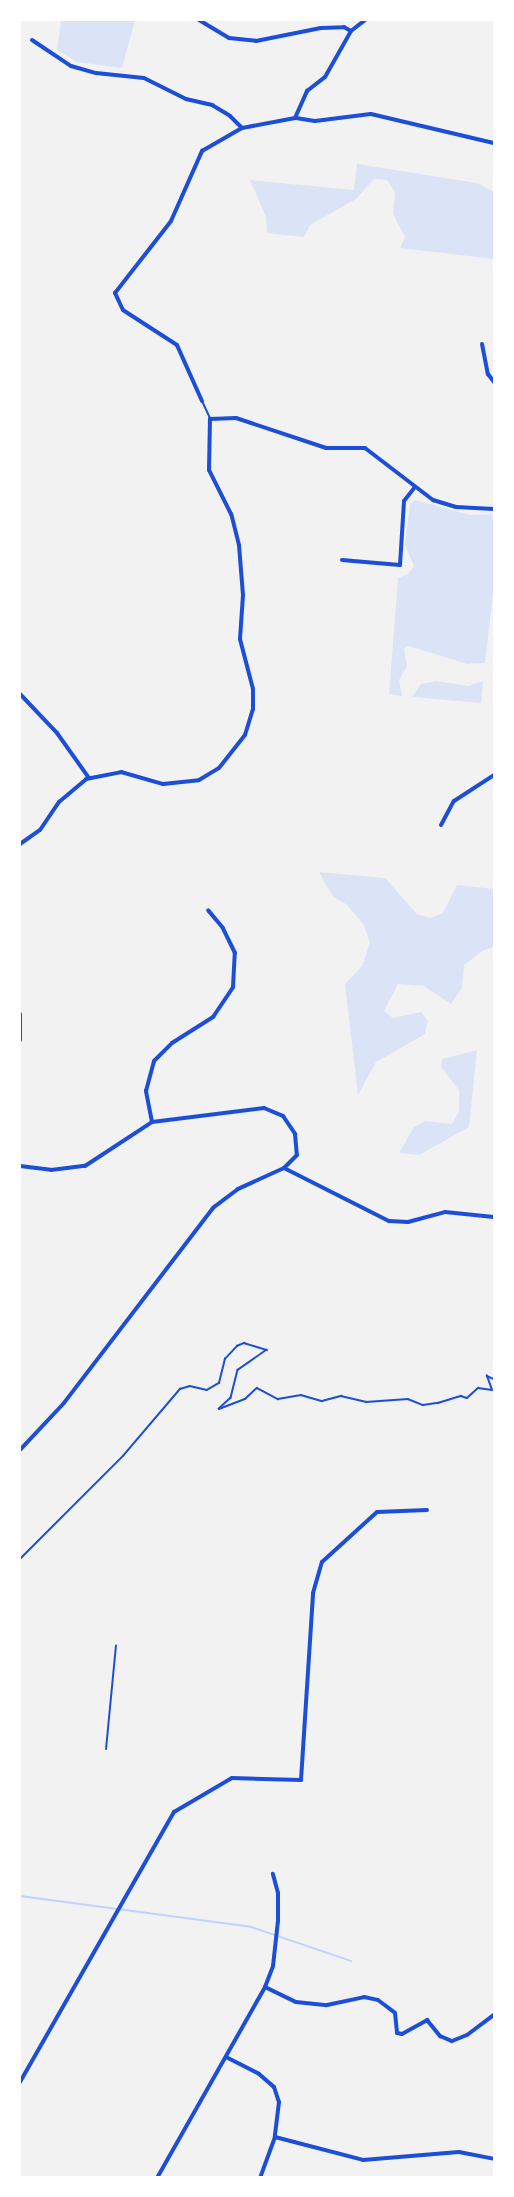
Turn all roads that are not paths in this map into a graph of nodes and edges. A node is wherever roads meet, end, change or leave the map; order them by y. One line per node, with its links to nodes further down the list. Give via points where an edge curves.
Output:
1 (199, 20): 4 (street)
2 (206, 20): 4 (street)
3 (365, 20): 5 (street)
4 (205, 25): 5 (street, via 229,38 256,41 321,28 344,27)
5 (351, 31): 7 (street, via 325,77 302,98)
6 (32, 40): 8 (street, via 71,66 144,78 186,99 212,105)
7 (296, 118): 8 (street); 9 (street, via 315,121 371,114)
8 (242, 128): 12 (street, via 202,151 171,221 115,293 123,310 177,345)
9 (495, 143)
10 (482, 344): 11 (street, via 488,374)
11 (495, 382)
12 (202, 401): 13 (lane)
13 (210, 420): 14 (street, via 236,418 326,448 365,448); 19 (street, via 209,470 233,521 239,545 243,595 240,639 253,689 253,709 244,735 219,768 199,780 163,784 122,772)
14 (414, 488): 15 (street, via 433,500 456,507); 16 (street, via 405,501 400,565)
15 (495, 509)
16 (342, 560)
17 (20, 694): 19 (street, via 57,733)
18 (495, 775): 20 (street, via 454,801)
19 (89, 778): 21 (street, via 71,790 40,830)
20 (441, 825)
21 (20, 844)
22 (208, 910): 25 (street, via 223,928 235,953 233,987 213,1017 172,1043 154,1061 146,1091)
23 (20, 1014): 24 (street)
24 (20, 1040)
25 (152, 1122): 26 (street, via 86,1166 51,1170); 27 (street, via 264,1108 283,1116 295,1134 297,1155)
26 (20, 1166)
27 (284, 1168): 28 (street, via 389,1221 408,1222 446,1212); 29 (street, via 238,1189 213,1208 64,1403)
28 (495, 1217)
29 (20, 1450)
30 (427, 1510): 37 (street, via 377,1512 322,1562 313,1593 301,1780 232,1778 174,1812)
31 (116, 1645): 32 (lane)
32 (106, 1749)
33 (273, 1874): 34 (street, via 278,1921 273,1966)
34 (265, 1987): 35 (street, via 296,2002 327,2005 364,1997 378,2000 395,2013 397,2033 427,2020 440,2036 452,2041); 36 (street)
35 (495, 2015)
36 (226, 2057): 38 (street, via 259,2074 274,2087 279,2102); 40 (street)
37 (20, 2082)
38 (275, 2137): 39 (street, via 363,2160 459,2152); 41 (street)
39 (495, 2159)
40 (157, 2178)
41 (260, 2178)

